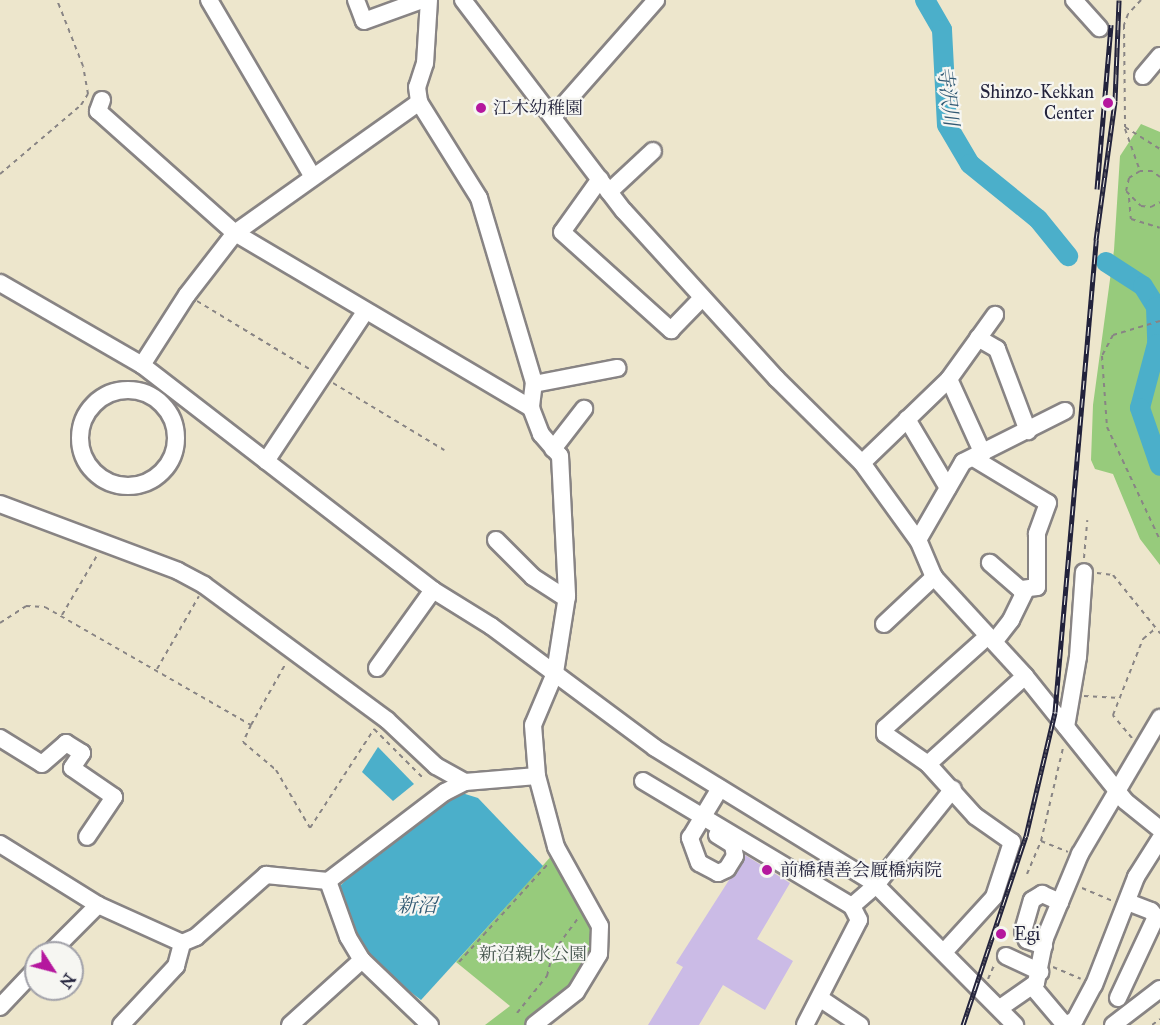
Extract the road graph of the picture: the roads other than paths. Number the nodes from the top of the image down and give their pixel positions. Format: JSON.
{"nodes":[{"id":1,"x":209,"y":0,"type":"edge"},
{"id":2,"x":356,"y":0,"type":"edge"},
{"id":3,"x":422,"y":0,"type":"edge"},
{"id":4,"x":429,"y":0,"type":"edge"},
{"id":5,"x":463,"y":0,"type":"edge"},
{"id":6,"x":656,"y":0,"type":"edge"},
{"id":7,"x":1074,"y":0,"type":"edge"},
{"id":8,"x":1099,"y":28,"type":"dead end"},
{"id":9,"x":1160,"y":56,"type":"edge"},
{"id":10,"x":1143,"y":76,"type":"dead end"},
{"id":11,"x":102,"y":100,"type":"dead end"},
{"id":12,"x":419,"y":102,"type":"junction"},
{"id":13,"x":553,"y":117,"type":"junction"},
{"id":14,"x":653,"y":151,"type":"dead end"},
{"id":15,"x":313,"y":177,"type":"junction"},
{"id":16,"x":605,"y":185,"type":"junction"},
{"id":17,"x":235,"y":233,"type":"junction"},
{"id":18,"x":0,"y":283,"type":"edge"},
{"id":19,"x":701,"y":299,"type":"junction"},
{"id":20,"x":365,"y":312,"type":"junction"},
{"id":21,"x":995,"y":315,"type":"dead end"},
{"id":22,"x":978,"y":338,"type":"junction"},
{"id":23,"x":142,"y":365,"type":"junction"},
{"id":24,"x":617,"y":368,"type":"dead end"},
{"id":25,"x":949,"y":379,"type":"junction"},
{"id":26,"x":534,"y":384,"type":"junction"},
{"id":27,"x":170,"y":387,"type":"junction"},
{"id":28,"x":159,"y":402,"type":"junction"},
{"id":29,"x":531,"y":408,"type":"junction"},
{"id":30,"x":584,"y":409,"type":"dead end"},
{"id":31,"x":1065,"y":411,"type":"dead end"},
{"id":32,"x":908,"y":419,"type":"junction"},
{"id":33,"x":1028,"y":431,"type":"junction"},
{"id":34,"x":553,"y":449,"type":"junction"},
{"id":35,"x":979,"y":456,"type":"junction"},
{"id":36,"x":266,"y":461,"type":"junction"},
{"id":37,"x":862,"y":463,"type":"junction"},
{"id":38,"x":948,"y":488,"type":"junction"},
{"id":39,"x":0,"y":504,"type":"edge"},
{"id":40,"x":496,"y":540,"type":"dead end"},
{"id":41,"x":920,"y":545,"type":"junction"},
{"id":42,"x":990,"y":563,"type":"dead end"},
{"id":43,"x":1084,"y":572,"type":"road end"},
{"id":44,"x":934,"y":577,"type":"junction"},
{"id":45,"x":1026,"y":589,"type":"junction"},
{"id":46,"x":433,"y":590,"type":"junction"},
{"id":47,"x":567,"y":598,"type":"junction"},
{"id":48,"x":884,"y":624,"type":"dead end"},
{"id":49,"x":991,"y":639,"type":"junction"},
{"id":50,"x":377,"y":668,"type":"dead end"},
{"id":51,"x":555,"y":673,"type":"junction"},
{"id":52,"x":1025,"y":676,"type":"junction"},
{"id":53,"x":1160,"y":718,"type":"edge"},
{"id":54,"x":1067,"y":728,"type":"junction"},
{"id":55,"x":0,"y":738,"type":"edge"},
{"id":56,"x":928,"y":764,"type":"junction"},
{"id":57,"x":537,"y":776,"type":"junction"},
{"id":58,"x":643,"y":781,"type":"dead end"},
{"id":59,"x":465,"y":782,"type":"junction"},
{"id":60,"x":720,"y":788,"type":"junction"},
{"id":61,"x":953,"y":789,"type":"junction"},
{"id":62,"x":1119,"y":789,"type":"junction"},
{"id":63,"x":700,"y":820,"type":"junction"},
{"id":64,"x":1160,"y":829,"type":"edge"},
{"id":65,"x":87,"y":837,"type":"dead end"},
{"id":66,"x":1160,"y":839,"type":"edge"},
{"id":67,"x":0,"y":844,"type":"edge"},
{"id":68,"x":328,"y":881,"type":"junction"},
{"id":69,"x":876,"y":885,"type":"junction"},
{"id":70,"x":1060,"y":902,"type":"junction"},
{"id":71,"x":1127,"y":904,"type":"junction"},
{"id":72,"x":98,"y":905,"type":"junction"},
{"id":73,"x":852,"y":906,"type":"junction"},
{"id":74,"x":62,"y":941,"type":"edge"},
{"id":75,"x":182,"y":943,"type":"junction"},
{"id":76,"x":944,"y":952,"type":"junction"},
{"id":77,"x":1002,"y":955,"type":"road end"},
{"id":78,"x":362,"y":960,"type":"junction"},
{"id":79,"x":1040,"y":967,"type":"junction"},
{"id":80,"x":24,"y":982,"type":"edge"},
{"id":81,"x":1095,"y":985,"type":"junction"},
{"id":82,"x":1160,"y":990,"type":"edge"},
{"id":83,"x":1118,"y":998,"type":"junction"},
{"id":84,"x":821,"y":999,"type":"junction"},
{"id":85,"x":0,"y":1007,"type":"edge"},
{"id":86,"x":1000,"y":1008,"type":"junction"},
{"id":87,"x":1131,"y":1012,"type":"junction"},
{"id":88,"x":121,"y":1025,"type":"edge"},
{"id":89,"x":290,"y":1025,"type":"edge"},
{"id":90,"x":430,"y":1025,"type":"edge"},
{"id":91,"x":534,"y":1025,"type":"edge"},
{"id":92,"x":805,"y":1025,"type":"edge"},
{"id":93,"x":860,"y":1025,"type":"edge"},
{"id":94,"x":1015,"y":1025,"type":"edge"},
{"id":95,"x":1113,"y":1025,"type":"edge"}],
"edges":[{"from":1,"to":15,"type":"street"},
{"from":2,"to":3,"type":"street"},
{"from":4,"to":12,"type":"street"},
{"from":5,"to":13,"type":"street"},
{"from":6,"to":13,"type":"street"},
{"from":7,"to":8,"type":"street"},
{"from":9,"to":10,"type":"street"},
{"from":11,"to":17,"type":"street"},
{"from":12,"to":15,"type":"street"},
{"from":12,"to":26,"type":"street"},
{"from":13,"to":16,"type":"street"},
{"from":14,"to":16,"type":"street"},
{"from":15,"to":17,"type":"street"},
{"from":16,"to":19,"type":"street"},
{"from":16,"to":19,"type":"street"},
{"from":17,"to":20,"type":"street"},
{"from":17,"to":23,"type":"street"},
{"from":18,"to":23,"type":"street"},
{"from":19,"to":37,"type":"street"},
{"from":20,"to":29,"type":"street"},
{"from":20,"to":36,"type":"street"},
{"from":21,"to":22,"type":"street"},
{"from":22,"to":25,"type":"street"},
{"from":22,"to":33,"type":"street"},
{"from":23,"to":27,"type":"street"},
{"from":24,"to":26,"type":"street"},
{"from":25,"to":32,"type":"street"},
{"from":25,"to":35,"type":"street"},
{"from":26,"to":29,"type":"street"},
{"from":27,"to":28,"type":"street"},
{"from":27,"to":36,"type":"street"},
{"from":28,"to":28,"type":"street"},
{"from":29,"to":34,"type":"street"},
{"from":30,"to":34,"type":"street"},
{"from":31,"to":33,"type":"street"},
{"from":32,"to":37,"type":"street"},
{"from":32,"to":38,"type":"street"},
{"from":33,"to":35,"type":"street"},
{"from":34,"to":47,"type":"street"},
{"from":35,"to":38,"type":"street"},
{"from":35,"to":41,"type":"street"},
{"from":35,"to":45,"type":"street"},
{"from":36,"to":46,"type":"street"},
{"from":37,"to":41,"type":"street"},
{"from":38,"to":41,"type":"street"},
{"from":39,"to":59,"type":"street"},
{"from":40,"to":47,"type":"street"},
{"from":41,"to":44,"type":"street"},
{"from":42,"to":45,"type":"street"},
{"from":43,"to":54,"type":"street"},
{"from":44,"to":48,"type":"street"},
{"from":44,"to":49,"type":"street"},
{"from":45,"to":49,"type":"street"},
{"from":46,"to":50,"type":"street"},
{"from":46,"to":51,"type":"street"},
{"from":47,"to":51,"type":"street"},
{"from":49,"to":52,"type":"street"},
{"from":49,"to":56,"type":"street"},
{"from":51,"to":57,"type":"street"},
{"from":51,"to":60,"type":"street"},
{"from":52,"to":54,"type":"street"},
{"from":52,"to":56,"type":"street"},
{"from":53,"to":62,"type":"street"},
{"from":54,"to":62,"type":"street"},
{"from":55,"to":65,"type":"street"},
{"from":56,"to":61,"type":"street"},
{"from":57,"to":59,"type":"street"},
{"from":57,"to":91,"type":"street"},
{"from":58,"to":63,"type":"street"},
{"from":59,"to":68,"type":"street"},
{"from":60,"to":63,"type":"street"},
{"from":60,"to":69,"type":"street"},
{"from":61,"to":69,"type":"street"},
{"from":61,"to":76,"type":"street"},
{"from":62,"to":64,"type":"street"},
{"from":62,"to":70,"type":"street"},
{"from":63,"to":73,"type":"street"},
{"from":66,"to":71,"type":"street"},
{"from":67,"to":72,"type":"street"},
{"from":68,"to":75,"type":"street"},
{"from":68,"to":78,"type":"street"},
{"from":69,"to":73,"type":"street"},
{"from":69,"to":76,"type":"street"},
{"from":70,"to":79,"type":"street"},
{"from":70,"to":79,"type":"street"},
{"from":71,"to":81,"type":"street"},
{"from":71,"to":83,"type":"street"},
{"from":72,"to":74,"type":"street"},
{"from":72,"to":75,"type":"street"},
{"from":73,"to":84,"type":"street"},
{"from":75,"to":88,"type":"street"},
{"from":76,"to":86,"type":"street"},
{"from":77,"to":79,"type":"street"},
{"from":78,"to":89,"type":"street"},
{"from":78,"to":90,"type":"street"},
{"from":79,"to":81,"type":"street"},
{"from":79,"to":86,"type":"street"},
{"from":80,"to":85,"type":"street"},
{"from":81,"to":83,"type":"street"},
{"from":82,"to":87,"type":"street"},
{"from":83,"to":87,"type":"street"},
{"from":84,"to":92,"type":"street"},
{"from":84,"to":93,"type":"street"},
{"from":86,"to":94,"type":"street"},
{"from":87,"to":95,"type":"street"}]}
